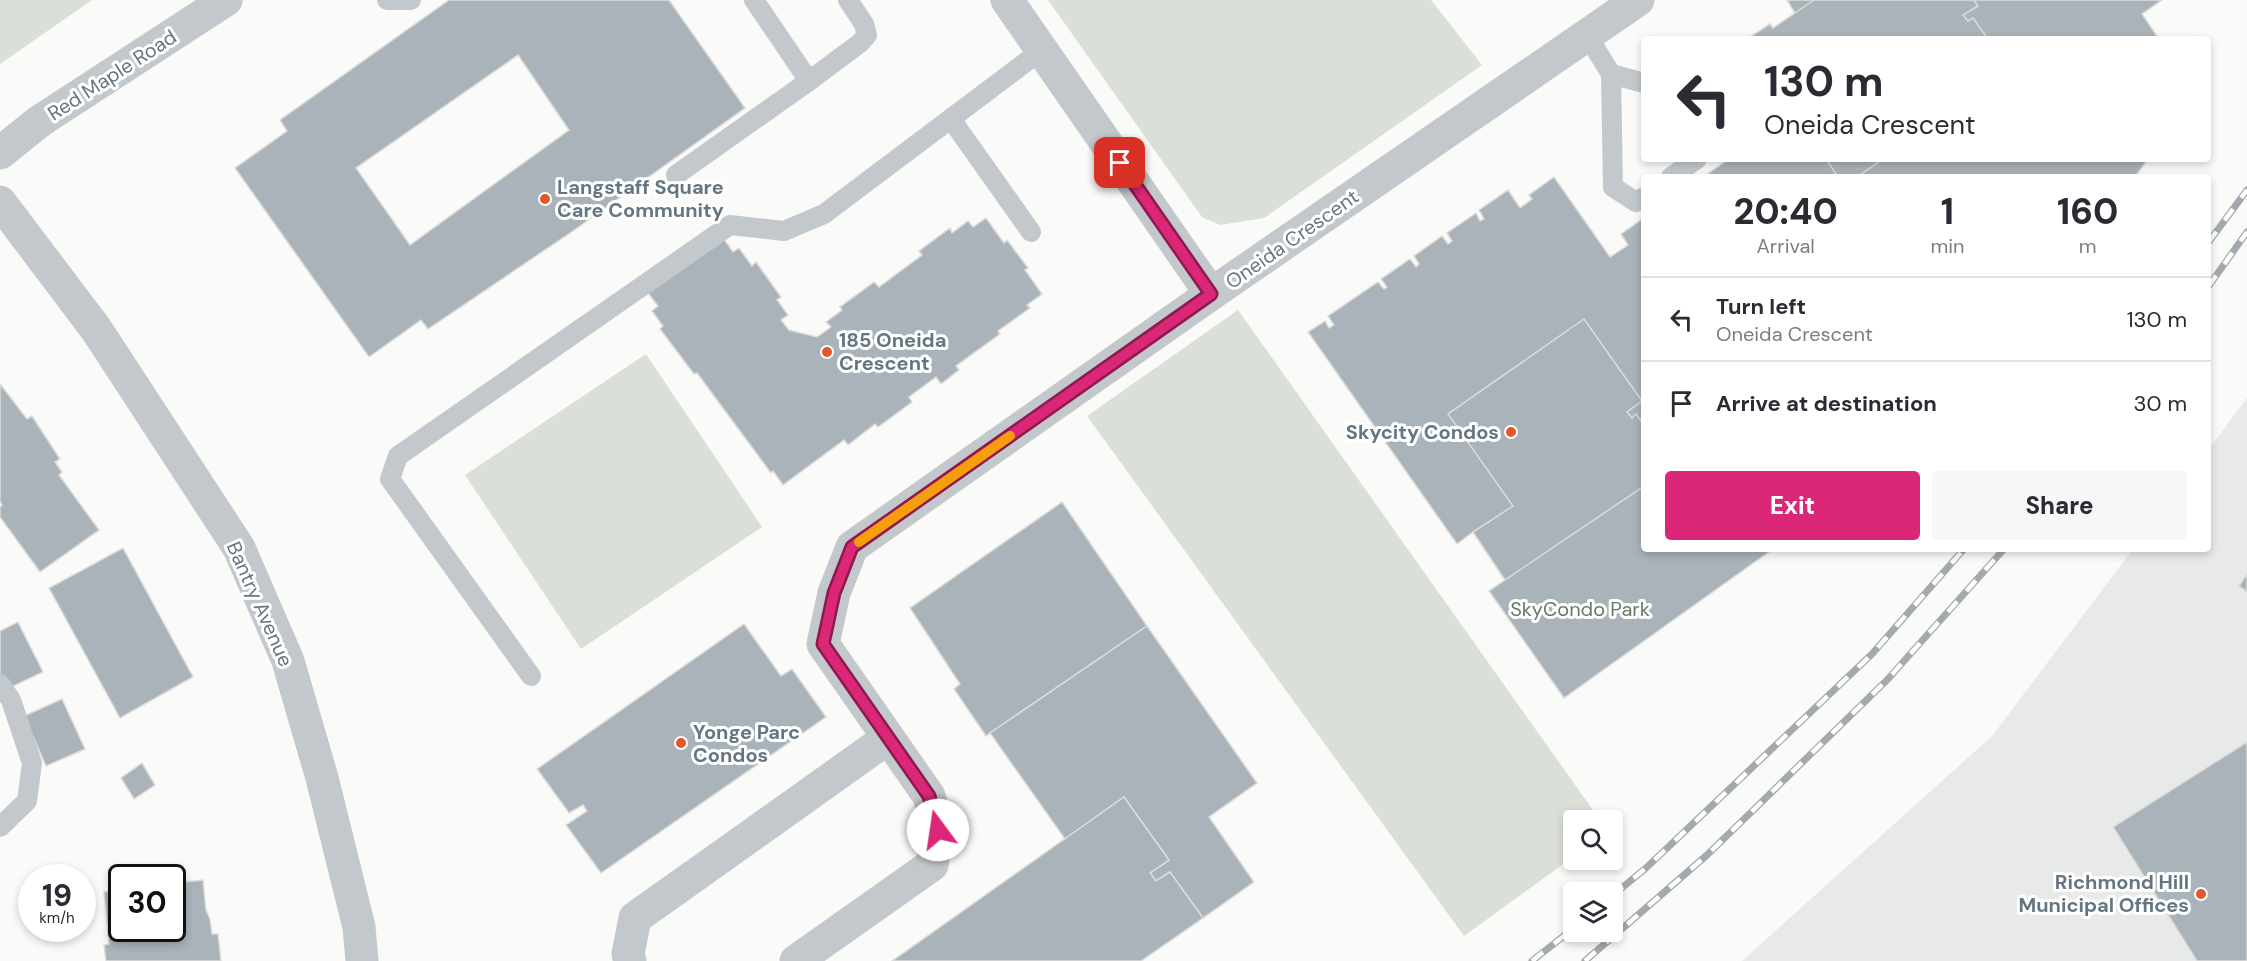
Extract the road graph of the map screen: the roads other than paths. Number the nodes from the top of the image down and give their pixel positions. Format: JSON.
{"nodes":[{"id":1,"x":226,"y":0,"type":"edge"},
{"id":2,"x":387,"y":0,"type":"edge"},
{"id":3,"x":411,"y":0,"type":"edge"},
{"id":4,"x":754,"y":0,"type":"edge"},
{"id":5,"x":848,"y":0,"type":"edge"},
{"id":6,"x":1007,"y":0,"type":"edge"},
{"id":7,"x":1638,"y":0,"type":"edge"},
{"id":8,"x":1587,"y":35,"type":"junction"},
{"id":9,"x":1042,"y":50,"type":"junction"},
{"id":10,"x":1611,"y":74,"type":"junction"},
{"id":11,"x":809,"y":81,"type":"junction"},
{"id":12,"x":1641,"y":82,"type":"edge"},
{"id":13,"x":951,"y":119,"type":"junction"},
{"id":14,"x":0,"y":153,"type":"edge"},
{"id":15,"x":1693,"y":162,"type":"edge"},
{"id":16,"x":1675,"y":174,"type":"edge"},
{"id":17,"x":676,"y":175,"type":"dead end"},
{"id":18,"x":1641,"y":198,"type":"edge"},
{"id":19,"x":0,"y":202,"type":"edge"},
{"id":20,"x":1031,"y":232,"type":"dead end"},
{"id":21,"x":1211,"y":294,"type":"junction"},
{"id":22,"x":531,"y":676,"type":"dead end"},
{"id":23,"x":0,"y":684,"type":"edge"},
{"id":24,"x":888,"y":738,"type":"junction"},
{"id":25,"x":0,"y":827,"type":"edge"},
{"id":26,"x":362,"y":961,"type":"edge"},
{"id":27,"x":630,"y":961,"type":"edge"},
{"id":28,"x":796,"y":961,"type":"edge"}],
"edges":[{"from":1,"to":14,"type":"street","name":"Red Maple Road"},
{"from":2,"to":3,"type":"lane"},
{"from":4,"to":11,"type":"lane"},
{"from":5,"to":11,"type":"lane"},
{"from":6,"to":9,"type":"street","name":"Oneida Crescent"},
{"from":7,"to":8,"type":"street","name":"Oneida Crescent"},
{"from":8,"to":10,"type":"lane"},
{"from":8,"to":21,"type":"street","name":"Oneida Crescent"},
{"from":9,"to":13,"type":"lane"},
{"from":9,"to":21,"type":"street","name":"Oneida Crescent"},
{"from":10,"to":12,"type":"lane"},
{"from":10,"to":18,"type":"lane"},
{"from":11,"to":17,"type":"lane"},
{"from":13,"to":20,"type":"lane"},
{"from":13,"to":22,"type":"lane"},
{"from":15,"to":16,"type":"lane"},
{"from":19,"to":26,"type":"street","name":"Bantry Avenue"},
{"from":21,"to":24,"type":"street"},
{"from":23,"to":25,"type":"lane"},
{"from":24,"to":27,"type":"street"},
{"from":24,"to":28,"type":"street"}]}
